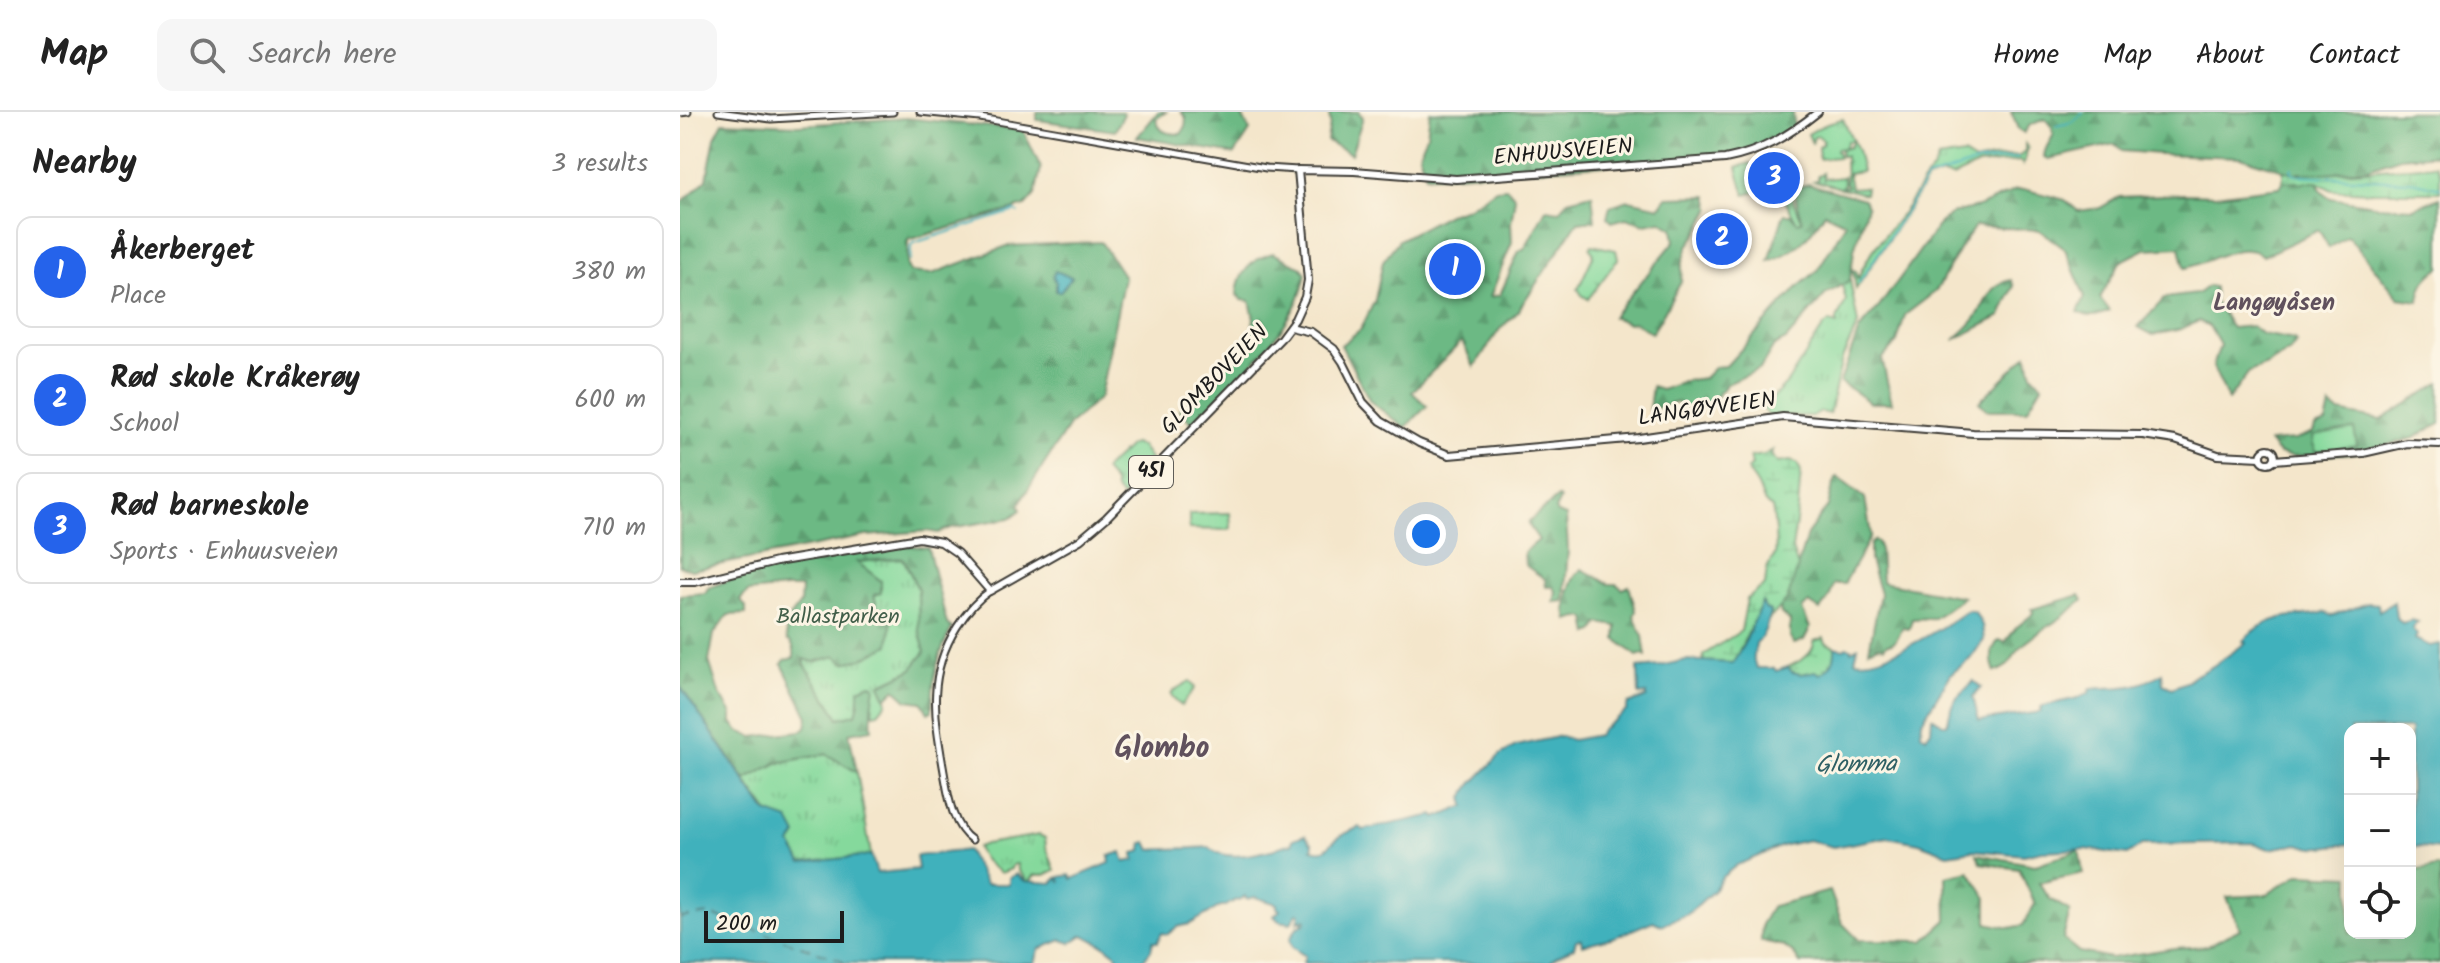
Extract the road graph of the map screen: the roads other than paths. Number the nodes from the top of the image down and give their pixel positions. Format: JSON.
{"nodes":[{"id":1,"x":688,"y":112,"type":"edge"},
{"id":2,"x":718,"y":112,"type":"edge"},
{"id":3,"x":893,"y":112,"type":"edge"},
{"id":4,"x":920,"y":112,"type":"edge"},
{"id":5,"x":1818,"y":112,"type":"edge"},
{"id":6,"x":680,"y":113,"type":"edge"},
{"id":7,"x":1298,"y":170,"type":"junction"},
{"id":8,"x":1295,"y":319,"type":"junction"},
{"id":9,"x":1290,"y":327,"type":"junction"},
{"id":10,"x":1305,"y":330,"type":"junction"},
{"id":11,"x":2440,"y":444,"type":"edge"},
{"id":12,"x":2274,"y":456,"type":"junction"},
{"id":13,"x":2261,"y":457,"type":"junction"},
{"id":14,"x":680,"y":582,"type":"edge"},
{"id":15,"x":990,"y":591,"type":"junction"},
{"id":16,"x":972,"y":840,"type":"dead end"}],
"edges":[{"from":1,"to":6,"type":"street"},
{"from":2,"to":3,"type":"street"},
{"from":4,"to":7,"type":"street"},
{"from":5,"to":7,"type":"main road","name":"ENHUUSVEIEN"},
{"from":7,"to":8,"type":"main road","name":"GLOMBOVEIEN","number":"451"},
{"from":8,"to":9,"type":"main road","name":"GLOMBOVEIEN","number":"451"},
{"from":8,"to":10,"type":"main road","name":"LANGØYVEIEN"},
{"from":9,"to":10,"type":"main road","name":"LANGØYVEIEN"},
{"from":9,"to":15,"type":"main road","name":"GLOMBOVEIEN","number":"451"},
{"from":10,"to":13,"type":"main road","name":"LANGØYVEIEN"},
{"from":11,"to":12,"type":"main road"},
{"from":12,"to":13,"type":"main road"},
{"from":12,"to":13,"type":"main road"},
{"from":14,"to":15,"type":"main road"},
{"from":15,"to":16,"type":"street","name":"GLOMBOVEIEN"}]}
